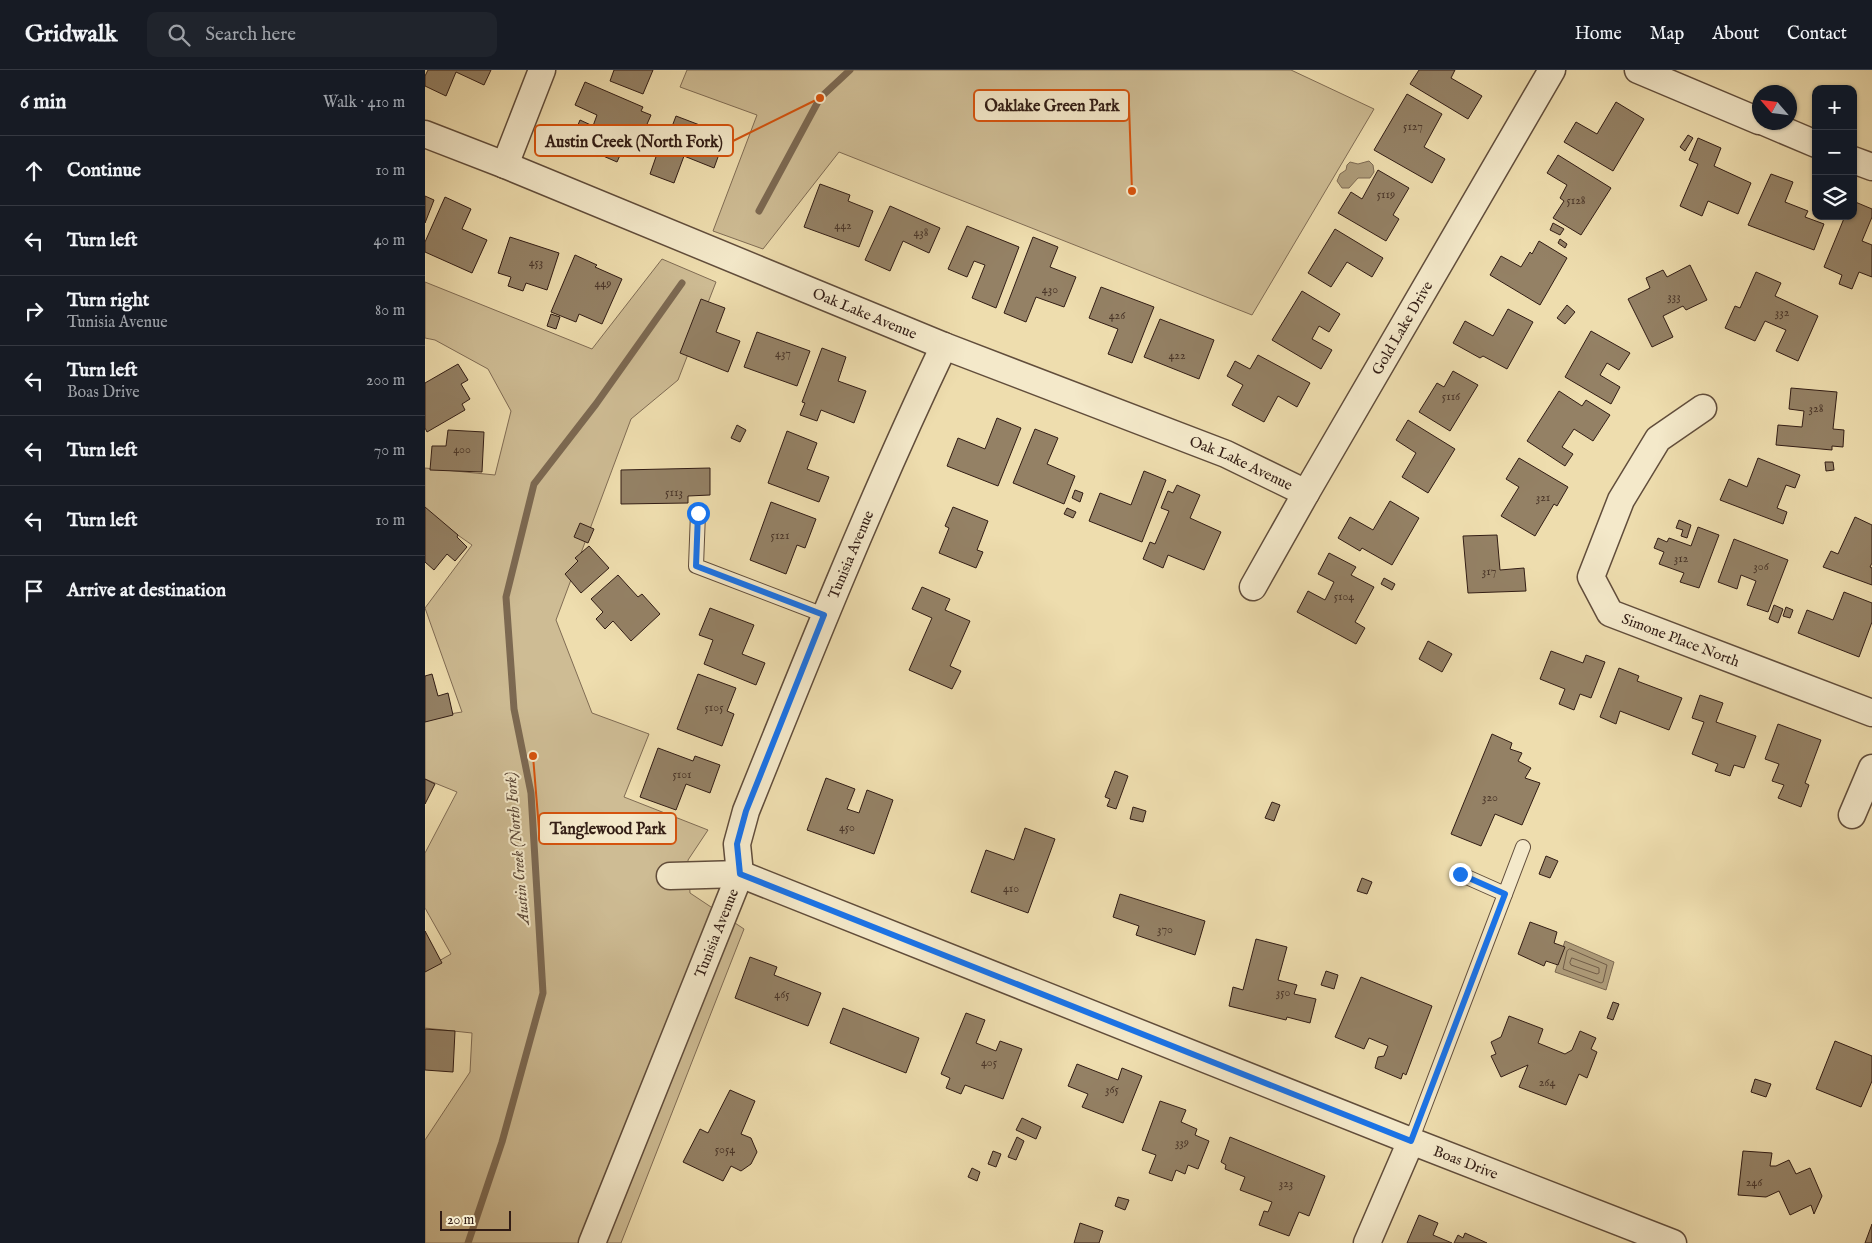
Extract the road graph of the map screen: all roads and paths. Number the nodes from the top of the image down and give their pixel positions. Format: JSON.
{"nodes":[{"id":1,"x":542,"y":70,"type":"edge"},
{"id":2,"x":1552,"y":70,"type":"edge"},
{"id":3,"x":1638,"y":70,"type":"edge"},
{"id":4,"x":1752,"y":118,"type":"edge"},
{"id":5,"x":1783,"y":130,"type":"edge"},
{"id":6,"x":425,"y":134,"type":"edge"},
{"id":7,"x":1812,"y":142,"type":"edge"},
{"id":8,"x":1857,"y":161,"type":"edge"},
{"id":9,"x":505,"y":165,"type":"junction"},
{"id":10,"x":1872,"y":167,"type":"edge"},
{"id":11,"x":944,"y":346,"type":"junction"},
{"id":12,"x":1703,"y":408,"type":"dead end"},
{"id":13,"x":1306,"y":493,"type":"junction"},
{"id":14,"x":698,"y":513,"type":"dead end"},
{"id":15,"x":1253,"y":587,"type":"dead end"},
{"id":16,"x":824,"y":615,"type":"junction"},
{"id":17,"x":1872,"y":713,"type":"edge"},
{"id":18,"x":1872,"y":768,"type":"edge"},
{"id":19,"x":1852,"y":815,"type":"dead end"},
{"id":20,"x":1523,"y":847,"type":"dead end"},
{"id":21,"x":740,"y":874,"type":"junction"},
{"id":22,"x":1460,"y":874,"type":"dead end"},
{"id":23,"x":670,"y":876,"type":"dead end"},
{"id":24,"x":1505,"y":894,"type":"junction"},
{"id":25,"x":1411,"y":1141,"type":"junction"},
{"id":26,"x":592,"y":1243,"type":"edge"},
{"id":27,"x":1367,"y":1243,"type":"edge"},
{"id":28,"x":1673,"y":1243,"type":"edge"}],
"edges":[{"from":1,"to":9,"type":"street"},
{"from":2,"to":13,"type":"street","name":"Gold Lake Drive"},
{"from":3,"to":4,"type":"street"},
{"from":5,"to":7,"type":"street"},
{"from":6,"to":9,"type":"street","name":"Oak Lake Avenue"},
{"from":8,"to":10,"type":"street"},
{"from":9,"to":11,"type":"street","name":"Oak Lake Avenue"},
{"from":11,"to":13,"type":"street","name":"Oak Lake Avenue"},
{"from":11,"to":16,"type":"street","name":"Tunisia Avenue"},
{"from":12,"to":17,"type":"street","name":"Simone Place North"},
{"from":13,"to":15,"type":"street","name":"Gold Lake Drive"},
{"from":14,"to":16,"type":"lane"},
{"from":16,"to":21,"type":"street","name":"Tunisia Avenue"},
{"from":18,"to":19,"type":"street"},
{"from":20,"to":24,"type":"lane"},
{"from":21,"to":23,"type":"street","name":"Boas Drive"},
{"from":21,"to":25,"type":"street","name":"Boas Drive"},
{"from":21,"to":26,"type":"street","name":"Tunisia Avenue"},
{"from":22,"to":24,"type":"lane"},
{"from":24,"to":25,"type":"lane"},
{"from":25,"to":27,"type":"street"},
{"from":25,"to":28,"type":"street","name":"Boas Drive"}]}
